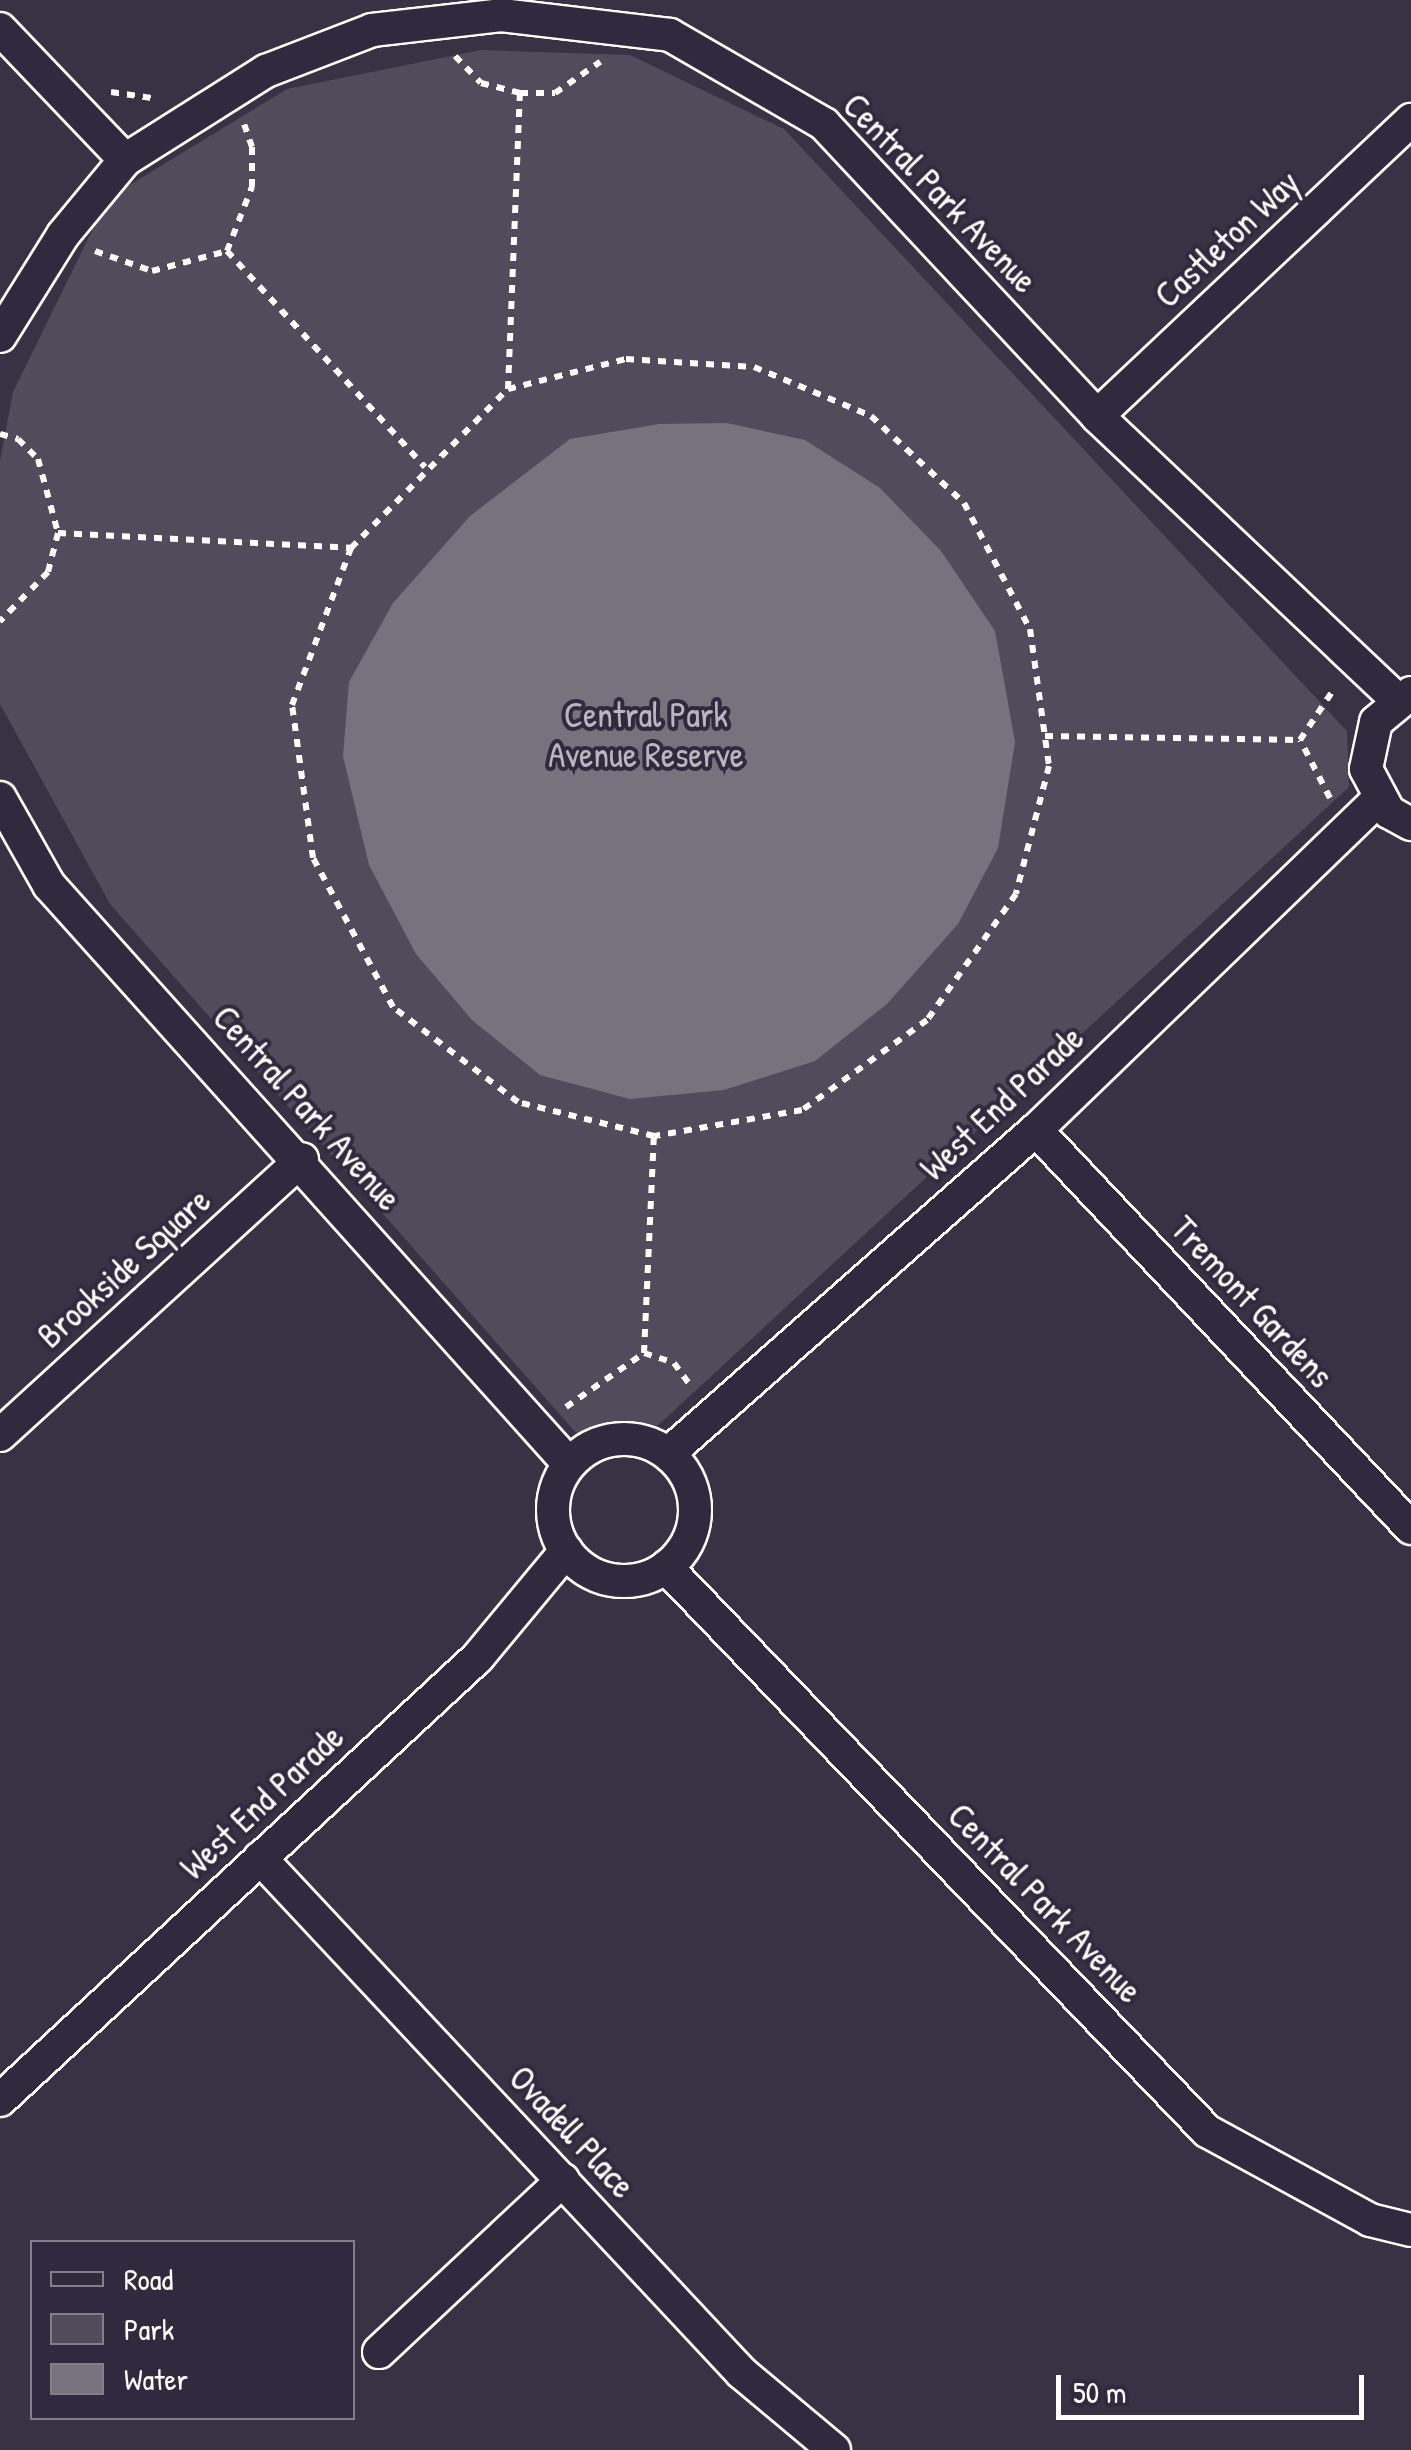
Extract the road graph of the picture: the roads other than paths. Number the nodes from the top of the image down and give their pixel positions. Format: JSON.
{"nodes":[{"id":1,"x":502,"y":8,"type":"edge"},
{"id":2,"x":0,"y":29,"type":"edge"},
{"id":3,"x":1411,"y":120,"type":"edge"},
{"id":4,"x":125,"y":160,"type":"junction"},
{"id":5,"x":0,"y":336,"type":"edge"},
{"id":6,"x":1097,"y":416,"type":"junction"},
{"id":7,"x":1404,"y":697,"type":"edge"},
{"id":8,"x":0,"y":798,"type":"edge"},
{"id":9,"x":1379,"y":799,"type":"junction"},
{"id":10,"x":1411,"y":824,"type":"edge"},
{"id":11,"x":1036,"y":1130,"type":"junction"},
{"id":12,"x":302,"y":1159,"type":"junction"},
{"id":13,"x":0,"y":1435,"type":"edge"},
{"id":14,"x":668,"y":1454,"type":"junction"},
{"id":15,"x":568,"y":1464,"type":"junction"},
{"id":16,"x":1411,"y":1528,"type":"edge"},
{"id":17,"x":566,"y":1551,"type":"junction"},
{"id":18,"x":666,"y":1567,"type":"junction"},
{"id":19,"x":260,"y":1858,"type":"junction"},
{"id":20,"x":0,"y":2100,"type":"edge"},
{"id":21,"x":563,"y":2180,"type":"junction"},
{"id":22,"x":1411,"y":2230,"type":"edge"},
{"id":23,"x":379,"y":2352,"type":"dead end"},
{"id":24,"x":834,"y":2450,"type":"edge"}],
"edges":[{"from":1,"to":4,"type":"street","name":"Central Park Avenue"},
{"from":1,"to":6,"type":"street","name":"Central Park Avenue"},
{"from":2,"to":4,"type":"street"},
{"from":3,"to":6,"type":"street","name":"Castleton Way"},
{"from":4,"to":5,"type":"street","name":"Central Park Avenue"},
{"from":6,"to":7,"type":"street","name":"Central Park Avenue"},
{"from":7,"to":9,"type":"street"},
{"from":8,"to":12,"type":"street","name":"Central Park Avenue"},
{"from":9,"to":10,"type":"street"},
{"from":9,"to":11,"type":"street","name":"West End Parade"},
{"from":11,"to":14,"type":"street","name":"West End Parade"},
{"from":11,"to":16,"type":"street","name":"Tremont Gardens"},
{"from":12,"to":13,"type":"street","name":"Brookside Square"},
{"from":12,"to":15,"type":"street","name":"Central Park Avenue"},
{"from":14,"to":15,"type":"street"},
{"from":14,"to":18,"type":"street"},
{"from":15,"to":17,"type":"street"},
{"from":17,"to":18,"type":"street"},
{"from":17,"to":19,"type":"street","name":"West End Parade"},
{"from":18,"to":22,"type":"street","name":"Central Park Avenue"},
{"from":19,"to":20,"type":"street","name":"West End Parade"},
{"from":19,"to":21,"type":"street","name":"Ovadell Place"},
{"from":21,"to":23,"type":"street"},
{"from":21,"to":24,"type":"street","name":"Ovadell Place"}]}
